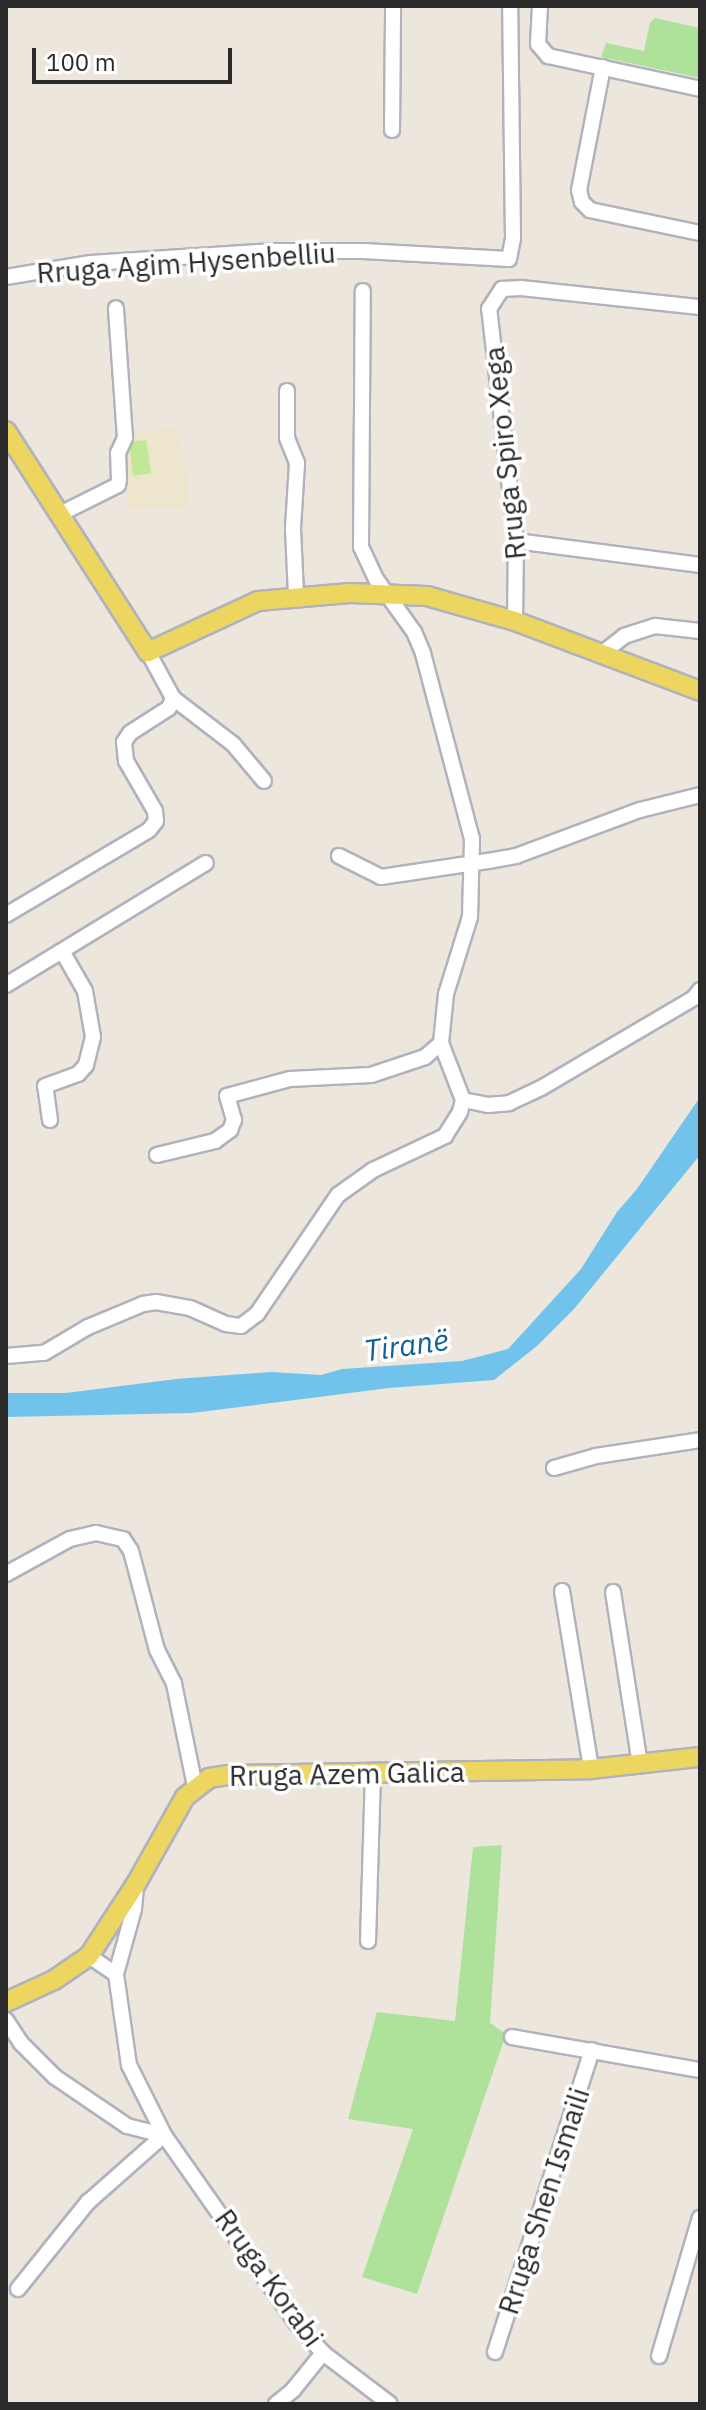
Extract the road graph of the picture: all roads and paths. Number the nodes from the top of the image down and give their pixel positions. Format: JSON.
{"nodes":[{"id":1,"x":393,"y":6,"type":"edge"},
{"id":2,"x":510,"y":6,"type":"edge"},
{"id":3,"x":540,"y":6,"type":"edge"},
{"id":4,"x":603,"y":67,"type":"junction"},
{"id":5,"x":700,"y":89,"type":"edge"},
{"id":6,"x":392,"y":130,"type":"dead end"},
{"id":7,"x":700,"y":233,"type":"edge"},
{"id":8,"x":6,"y":277,"type":"edge"},
{"id":9,"x":363,"y":291,"type":"dead end"},
{"id":10,"x":700,"y":307,"type":"edge"},
{"id":11,"x":116,"y":308,"type":"dead end"},
{"id":12,"x":287,"y":391,"type":"dead end"},
{"id":13,"x":6,"y":431,"type":"edge"},
{"id":14,"x":60,"y":514,"type":"junction"},
{"id":15,"x":516,"y":541,"type":"junction"},
{"id":16,"x":700,"y":565,"type":"edge"},
{"id":17,"x":385,"y":595,"type":"junction"},
{"id":18,"x":296,"y":596,"type":"junction"},
{"id":19,"x":515,"y":621,"type":"junction"},
{"id":20,"x":700,"y":631,"type":"edge"},
{"id":21,"x":148,"y":652,"type":"junction"},
{"id":22,"x":600,"y":655,"type":"junction"},
{"id":23,"x":700,"y":691,"type":"edge"},
{"id":24,"x":173,"y":698,"type":"junction"},
{"id":25,"x":264,"y":781,"type":"dead end"},
{"id":26,"x":700,"y":795,"type":"edge"},
{"id":27,"x":339,"y":856,"type":"dead end"},
{"id":28,"x":472,"y":861,"type":"junction"},
{"id":29,"x":206,"y":863,"type":"dead end"},
{"id":30,"x":6,"y":915,"type":"edge"},
{"id":31,"x":62,"y":951,"type":"junction"},
{"id":32,"x":6,"y":985,"type":"edge"},
{"id":33,"x":700,"y":990,"type":"edge"},
{"id":34,"x":441,"y":1043,"type":"junction"},
{"id":35,"x":463,"y":1100,"type":"junction"},
{"id":36,"x":50,"y":1120,"type":"dead end"},
{"id":37,"x":157,"y":1155,"type":"dead end"},
{"id":38,"x":6,"y":1356,"type":"edge"},
{"id":39,"x":700,"y":1440,"type":"edge"},
{"id":40,"x":554,"y":1468,"type":"dead end"},
{"id":41,"x":6,"y":1574,"type":"edge"},
{"id":42,"x":562,"y":1591,"type":"dead end"},
{"id":43,"x":613,"y":1592,"type":"dead end"},
{"id":44,"x":700,"y":1757,"type":"edge"},
{"id":45,"x":640,"y":1764,"type":"junction"},
{"id":46,"x":591,"y":1769,"type":"junction"},
{"id":47,"x":373,"y":1773,"type":"junction"},
{"id":48,"x":195,"y":1786,"type":"junction"},
{"id":49,"x":136,"y":1884,"type":"junction"},
{"id":50,"x":368,"y":1941,"type":"dead end"},
{"id":51,"x":89,"y":1956,"type":"junction"},
{"id":52,"x":116,"y":1974,"type":"junction"},
{"id":53,"x":6,"y":2002,"type":"edge"},
{"id":54,"x":6,"y":2020,"type":"edge"},
{"id":55,"x":512,"y":2037,"type":"dead end"},
{"id":56,"x":592,"y":2050,"type":"junction"},
{"id":57,"x":700,"y":2070,"type":"edge"},
{"id":58,"x":164,"y":2135,"type":"junction"},
{"id":59,"x":700,"y":2218,"type":"edge"},
{"id":60,"x":18,"y":2289,"type":"dead end"},
{"id":61,"x":495,"y":2352,"type":"dead end"},
{"id":62,"x":323,"y":2353,"type":"junction"},
{"id":63,"x":659,"y":2356,"type":"dead end"},
{"id":64,"x":276,"y":2404,"type":"edge"},
{"id":65,"x":390,"y":2404,"type":"edge"}],
"edges":[{"from":1,"to":6,"type":"street"},
{"from":2,"to":8,"type":"street","name":"Rruga Agim Hysenbelliu"},
{"from":3,"to":4,"type":"street"},
{"from":4,"to":5,"type":"street"},
{"from":4,"to":7,"type":"street"},
{"from":9,"to":17,"type":"street"},
{"from":10,"to":15,"type":"street","name":"Rruga Spiro Xega"},
{"from":11,"to":14,"type":"street"},
{"from":12,"to":18,"type":"street"},
{"from":13,"to":14,"type":"main road"},
{"from":14,"to":21,"type":"main road"},
{"from":15,"to":16,"type":"street"},
{"from":15,"to":19,"type":"street","name":"Rruga Spiro Xega"},
{"from":17,"to":18,"type":"main road"},
{"from":17,"to":19,"type":"main road"},
{"from":17,"to":28,"type":"street"},
{"from":18,"to":21,"type":"main road"},
{"from":19,"to":22,"type":"main road"},
{"from":20,"to":22,"type":"street"},
{"from":21,"to":24,"type":"street"},
{"from":22,"to":23,"type":"main road"},
{"from":24,"to":25,"type":"street"},
{"from":24,"to":30,"type":"street"},
{"from":26,"to":28,"type":"street"},
{"from":27,"to":28,"type":"street"},
{"from":28,"to":34,"type":"street"},
{"from":29,"to":31,"type":"street"},
{"from":31,"to":32,"type":"street"},
{"from":31,"to":36,"type":"street"},
{"from":33,"to":35,"type":"street"},
{"from":34,"to":35,"type":"street"},
{"from":34,"to":37,"type":"street"},
{"from":35,"to":38,"type":"street"},
{"from":39,"to":40,"type":"street"},
{"from":41,"to":48,"type":"street"},
{"from":42,"to":46,"type":"street"},
{"from":43,"to":45,"type":"street"},
{"from":44,"to":45,"type":"main road","name":"Rruga Azem Galica"},
{"from":45,"to":46,"type":"main road","name":"Rruga Azem Galica"},
{"from":46,"to":47,"type":"main road","name":"Rruga Azem Galica"},
{"from":47,"to":48,"type":"main road","name":"Rruga Azem Galica"},
{"from":47,"to":50,"type":"street"},
{"from":48,"to":49,"type":"main road","name":"Rruga Azem Galica"},
{"from":49,"to":51,"type":"main road","name":"Rruga Azem Galica"},
{"from":49,"to":52,"type":"street"},
{"from":51,"to":52,"type":"street"},
{"from":51,"to":53,"type":"main road","name":"Rruga Azem Galica"},
{"from":52,"to":58,"type":"street","name":"Rruga Korabi"},
{"from":54,"to":58,"type":"street"},
{"from":55,"to":56,"type":"street"},
{"from":56,"to":57,"type":"street"},
{"from":56,"to":61,"type":"street","name":"Rruga Shen Ismaili"},
{"from":58,"to":60,"type":"street"},
{"from":58,"to":62,"type":"street","name":"Rruga Korabi"},
{"from":59,"to":63,"type":"street"},
{"from":62,"to":64,"type":"street"},
{"from":62,"to":65,"type":"street","name":"Rruga Korabi"}]}
